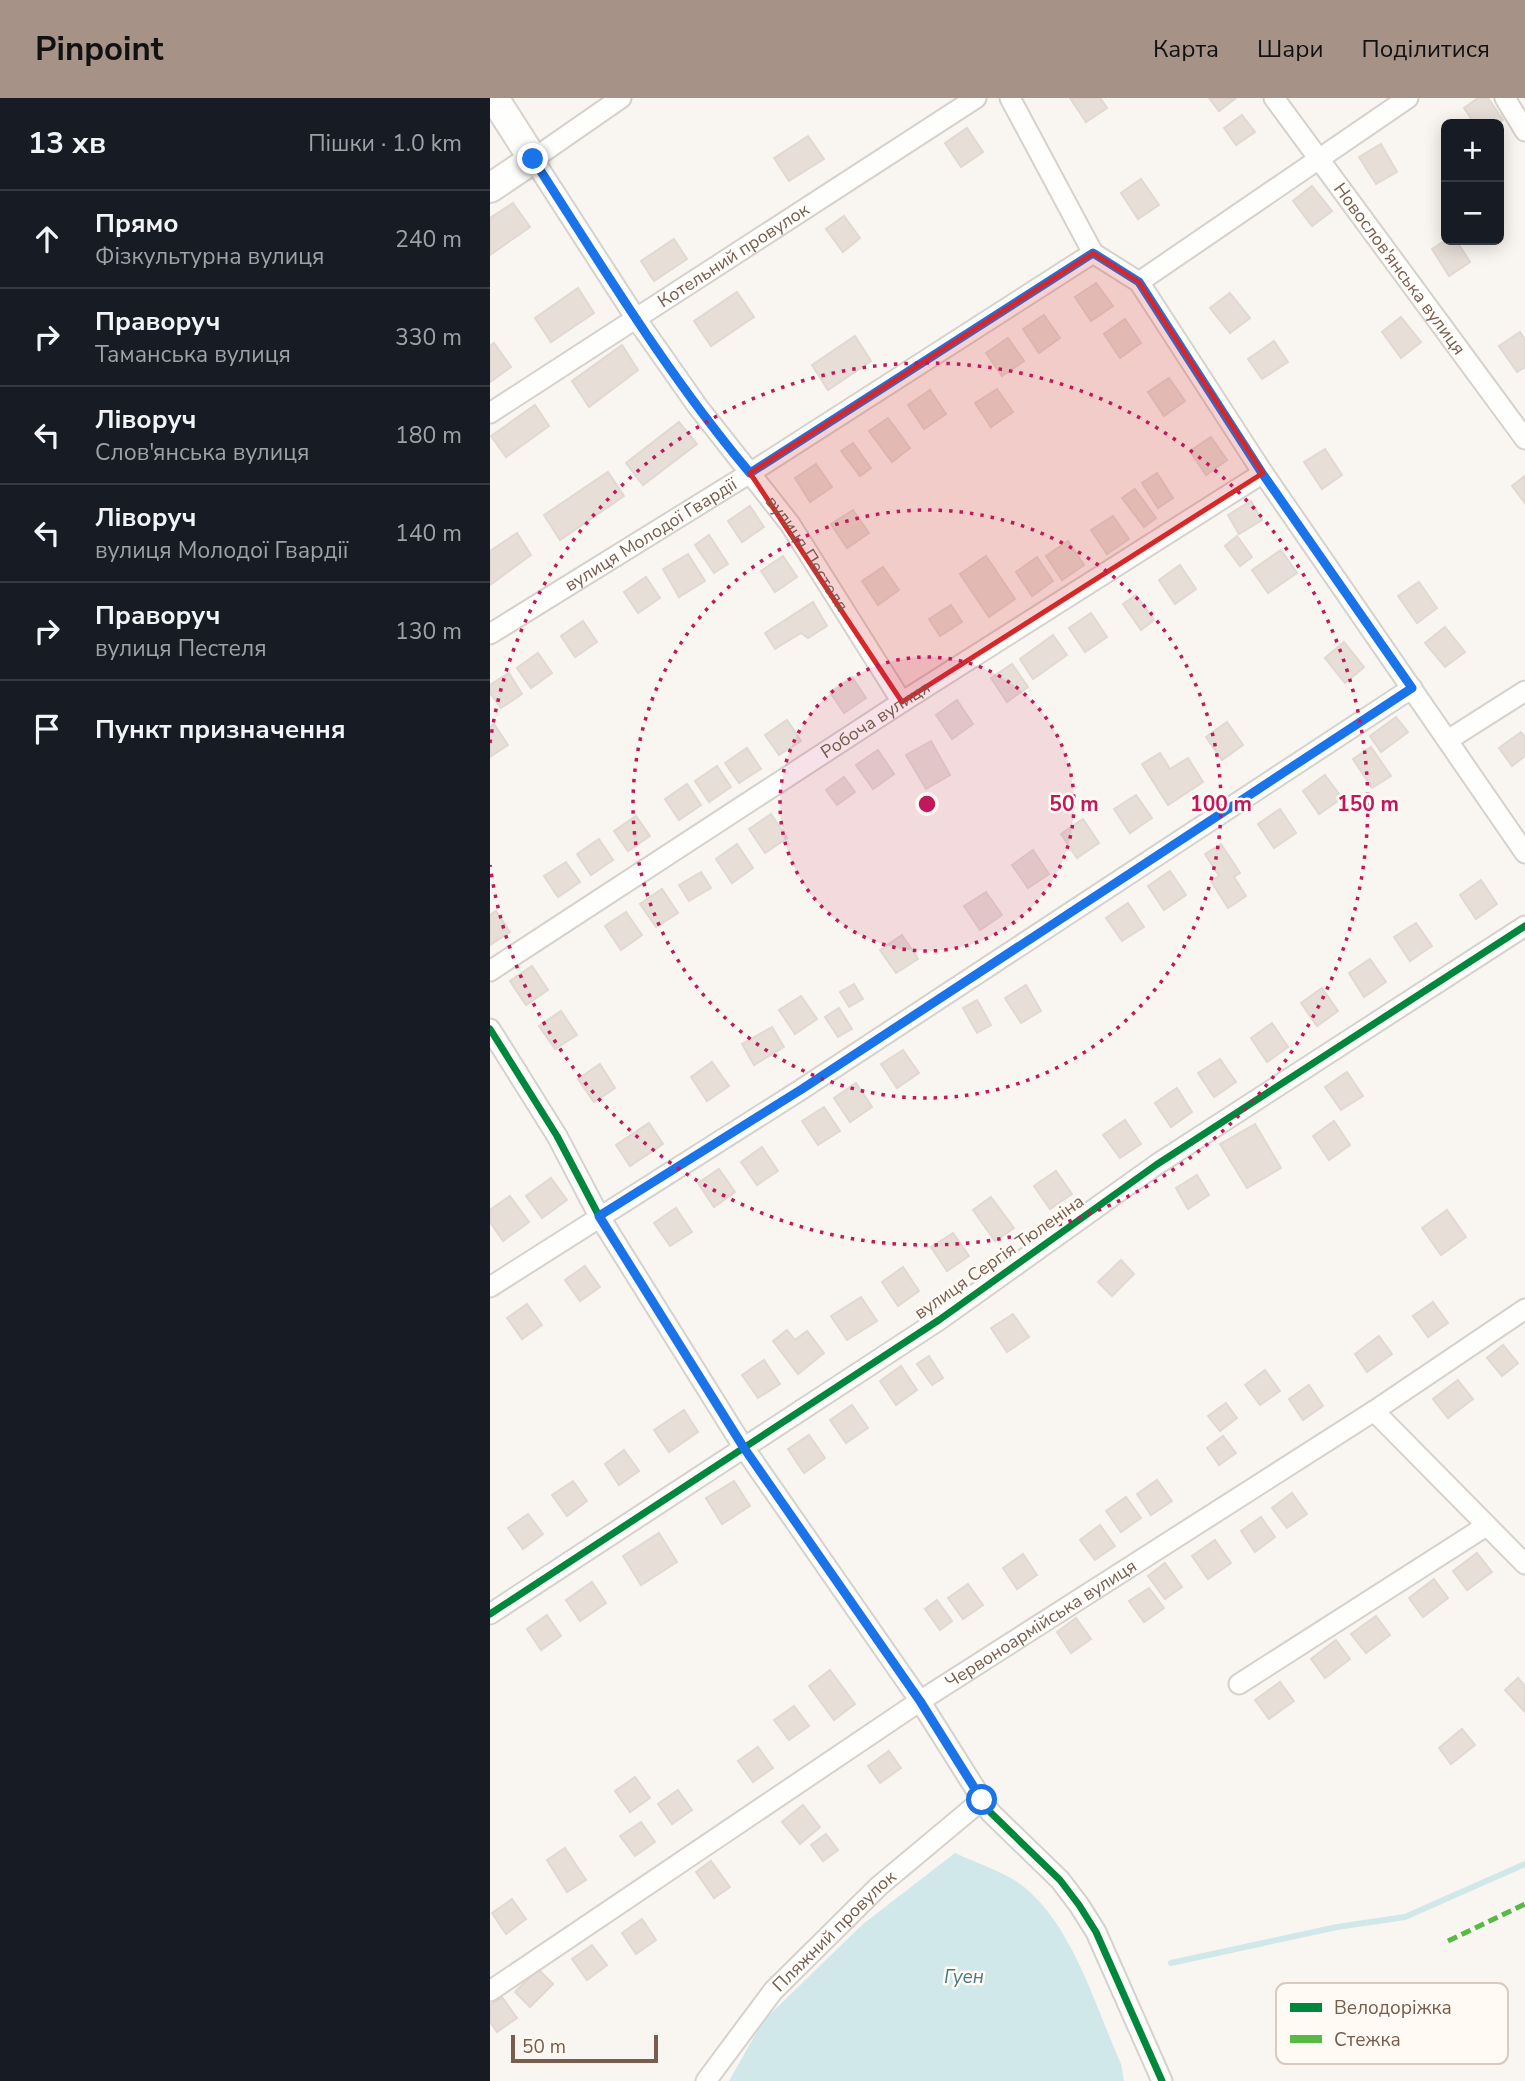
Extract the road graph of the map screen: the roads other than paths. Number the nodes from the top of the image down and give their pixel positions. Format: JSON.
{"nodes":[{"id":1,"x":494,"y":98,"type":"edge"},
{"id":2,"x":621,"y":98,"type":"edge"},
{"id":3,"x":976,"y":98,"type":"edge"},
{"id":4,"x":1010,"y":98,"type":"edge"},
{"id":5,"x":1274,"y":98,"type":"edge"},
{"id":6,"x":1408,"y":98,"type":"edge"},
{"id":7,"x":1505,"y":98,"type":"edge"},
{"id":8,"x":1525,"y":131,"type":"edge"},
{"id":9,"x":1319,"y":157,"type":"junction"},
{"id":10,"x":533,"y":159,"type":"junction"},
{"id":11,"x":490,"y":188,"type":"edge"},
{"id":12,"x":1093,"y":253,"type":"junction"},
{"id":13,"x":1139,"y":282,"type":"junction"},
{"id":14,"x":637,"y":320,"type":"junction"},
{"id":15,"x":490,"y":413,"type":"edge"},
{"id":16,"x":1525,"y":439,"type":"edge"},
{"id":17,"x":750,"y":473,"type":"junction"},
{"id":18,"x":1262,"y":473,"type":"junction"},
{"id":19,"x":490,"y":634,"type":"edge"},
{"id":20,"x":1412,"y":688,"type":"junction"},
{"id":21,"x":1525,"y":691,"type":"edge"},
{"id":22,"x":902,"y":702,"type":"junction"},
{"id":23,"x":1448,"y":740,"type":"junction"},
{"id":24,"x":1525,"y":853,"type":"edge"},
{"id":25,"x":1525,"y":926,"type":"edge"},
{"id":26,"x":490,"y":971,"type":"edge"},
{"id":27,"x":490,"y":1029,"type":"edge"},
{"id":28,"x":599,"y":1216,"type":"junction"},
{"id":29,"x":490,"y":1287,"type":"edge"},
{"id":30,"x":1525,"y":1309,"type":"edge"},
{"id":31,"x":1374,"y":1411,"type":"junction"},
{"id":32,"x":744,"y":1448,"type":"junction"},
{"id":33,"x":1486,"y":1526,"type":"junction"},
{"id":34,"x":1522,"y":1556,"type":"edge"},
{"id":35,"x":490,"y":1614,"type":"edge"},
{"id":36,"x":1239,"y":1684,"type":"dead end"},
{"id":37,"x":920,"y":1701,"type":"junction"},
{"id":38,"x":982,"y":1800,"type":"junction"},
{"id":39,"x":490,"y":1991,"type":"edge"},
{"id":40,"x":706,"y":2081,"type":"edge"},
{"id":41,"x":1162,"y":2081,"type":"edge"}],
"edges":[{"from":1,"to":10,"type":"street","name":"вулиця Пестеля"},
{"from":2,"to":10,"type":"street"},
{"from":3,"to":14,"type":"street","name":"Котельний провулок"},
{"from":4,"to":12,"type":"street"},
{"from":5,"to":9,"type":"street","name":"Новослов'янська вулиця"},
{"from":6,"to":9,"type":"street"},
{"from":7,"to":8,"type":"street"},
{"from":9,"to":13,"type":"street"},
{"from":9,"to":16,"type":"street","name":"Новослов'янська вулиця"},
{"from":10,"to":11,"type":"street"},
{"from":10,"to":14,"type":"street","name":"вулиця Пестеля"},
{"from":12,"to":13,"type":"street"},
{"from":12,"to":17,"type":"street","name":"вулиця Молодої Гвардії"},
{"from":13,"to":18,"type":"street"},
{"from":14,"to":15,"type":"street","name":"Котельний провулок"},
{"from":14,"to":17,"type":"street","name":"вулиця Пестеля"},
{"from":17,"to":19,"type":"street","name":"вулиця Молодої Гвардії"},
{"from":17,"to":22,"type":"street","name":"вулиця Пестеля"},
{"from":18,"to":20,"type":"street"},
{"from":18,"to":22,"type":"street","name":"Робоча вулиця"},
{"from":20,"to":23,"type":"street"},
{"from":20,"to":28,"type":"street"},
{"from":21,"to":23,"type":"street"},
{"from":22,"to":26,"type":"street","name":"Робоча вулиця"},
{"from":23,"to":24,"type":"street"},
{"from":25,"to":32,"type":"street","name":"вулиця Сергія Тюленіна"},
{"from":27,"to":28,"type":"street"},
{"from":28,"to":29,"type":"street"},
{"from":28,"to":32,"type":"street"},
{"from":30,"to":31,"type":"street","name":"Червоноармійська вулиця"},
{"from":31,"to":33,"type":"street"},
{"from":31,"to":37,"type":"street","name":"Червоноармійська вулиця"},
{"from":32,"to":35,"type":"street","name":"вулиця Сергія Тюленіна"},
{"from":32,"to":37,"type":"street"},
{"from":33,"to":34,"type":"street"},
{"from":33,"to":36,"type":"street"},
{"from":37,"to":38,"type":"street"},
{"from":37,"to":39,"type":"street","name":"Червоноармійська вулиця"},
{"from":38,"to":40,"type":"street","name":"Пляжний провулок"},
{"from":38,"to":41,"type":"street"}]}
